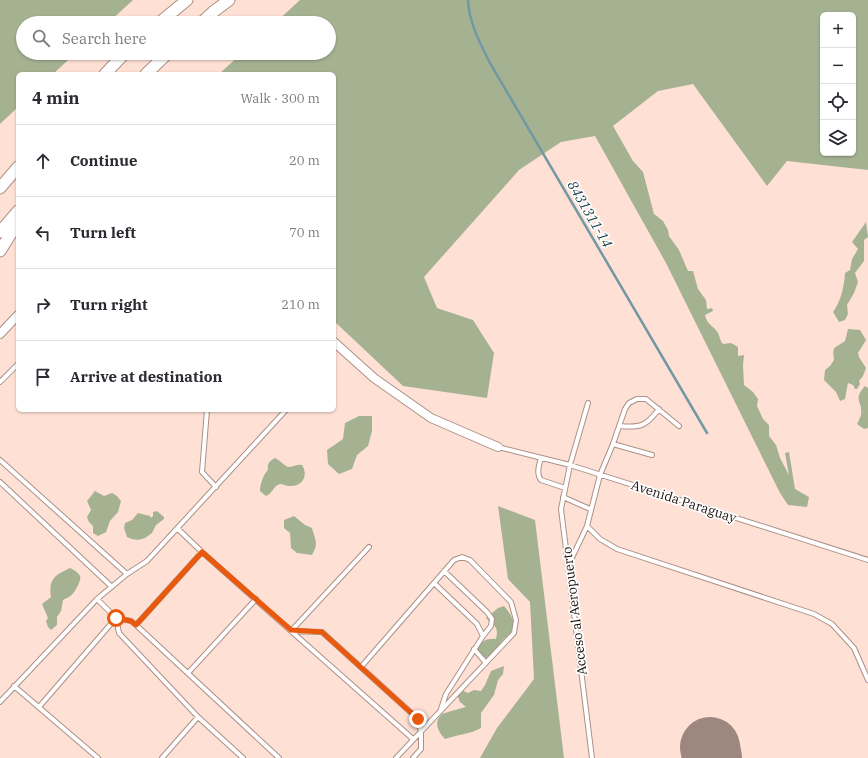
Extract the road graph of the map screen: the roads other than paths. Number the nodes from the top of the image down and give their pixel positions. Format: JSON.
{"nodes":[{"id":1,"x":187,"y":0,"type":"edge"},
{"id":2,"x":229,"y":0,"type":"edge"},
{"id":3,"x":168,"y":16,"type":"edge"},
{"id":4,"x":209,"y":16,"type":"edge"},
{"id":5,"x":118,"y":60,"type":"edge"},
{"id":6,"x":161,"y":60,"type":"edge"},
{"id":7,"x":107,"y":72,"type":"edge"},
{"id":8,"x":148,"y":72,"type":"edge"},
{"id":9,"x":16,"y":169,"type":"edge"},
{"id":10,"x":0,"y":188,"type":"edge"},
{"id":11,"x":16,"y":213,"type":"edge"},
{"id":12,"x":16,"y":225,"type":"edge"},
{"id":13,"x":0,"y":232,"type":"edge"},
{"id":14,"x":0,"y":251,"type":"edge"},
{"id":15,"x":16,"y":317,"type":"edge"},
{"id":16,"x":0,"y":334,"type":"edge"},
{"id":17,"x":336,"y":344,"type":"edge"},
{"id":18,"x":16,"y":366,"type":"edge"},
{"id":19,"x":0,"y":382,"type":"edge"},
{"id":20,"x":588,"y":403,"type":"dead end"},
{"id":21,"x":658,"y":409,"type":"junction"},
{"id":22,"x":207,"y":412,"type":"edge"},
{"id":23,"x":284,"y":412,"type":"edge"},
{"id":24,"x":620,"y":426,"type":"junction"},
{"id":25,"x":679,"y":426,"type":"dead end"},
{"id":26,"x":613,"y":444,"type":"junction"},
{"id":27,"x":498,"y":447,"type":"joint"},
{"id":28,"x":652,"y":455,"type":"dead end"},
{"id":29,"x":541,"y":458,"type":"junction"},
{"id":30,"x":0,"y":460,"type":"edge"},
{"id":31,"x":570,"y":465,"type":"junction"},
{"id":32,"x":600,"y":475,"type":"junction"},
{"id":33,"x":0,"y":482,"type":"edge"},
{"id":34,"x":216,"y":487,"type":"junction"},
{"id":35,"x":565,"y":488,"type":"junction"},
{"id":36,"x":563,"y":498,"type":"junction"},
{"id":37,"x":590,"y":509,"type":"junction"},
{"id":38,"x":587,"y":526,"type":"junction"},
{"id":39,"x":178,"y":529,"type":"junction"},
{"id":40,"x":369,"y":547,"type":"dead end"},
{"id":41,"x":202,"y":552,"type":"junction"},
{"id":42,"x":868,"y":560,"type":"edge"},
{"id":43,"x":568,"y":565,"type":"junction"},
{"id":44,"x":444,"y":571,"type":"junction"},
{"id":45,"x":127,"y":574,"type":"junction"},
{"id":46,"x":434,"y":583,"type":"junction"},
{"id":47,"x":112,"y":587,"type":"junction"},
{"id":48,"x":97,"y":599,"type":"junction"},
{"id":49,"x":256,"y":599,"type":"junction"},
{"id":50,"x":116,"y":618,"type":"junction"},
{"id":51,"x":136,"y":625,"type":"junction"},
{"id":52,"x":291,"y":630,"type":"junction"},
{"id":53,"x":483,"y":636,"type":"junction"},
{"id":54,"x":474,"y":649,"type":"junction"},
{"id":55,"x":486,"y":663,"type":"junction"},
{"id":56,"x":361,"y":667,"type":"junction"},
{"id":57,"x":188,"y":673,"type":"junction"},
{"id":58,"x":868,"y":680,"type":"edge"},
{"id":59,"x":14,"y":686,"type":"junction"},
{"id":60,"x":0,"y":702,"type":"edge"},
{"id":61,"x":39,"y":707,"type":"junction"},
{"id":62,"x":441,"y":710,"type":"junction"},
{"id":63,"x":198,"y":717,"type":"junction"},
{"id":64,"x":421,"y":732,"type":"junction"},
{"id":65,"x":413,"y":740,"type":"junction"},
{"id":66,"x":98,"y":758,"type":"edge"},
{"id":67,"x":162,"y":758,"type":"edge"},
{"id":68,"x":243,"y":758,"type":"edge"},
{"id":69,"x":279,"y":758,"type":"edge"},
{"id":70,"x":396,"y":758,"type":"edge"},
{"id":71,"x":413,"y":758,"type":"edge"},
{"id":72,"x":592,"y":758,"type":"edge"}],
"edges":[{"from":1,"to":3,"type":"street"},
{"from":2,"to":4,"type":"street"},
{"from":5,"to":7,"type":"street"},
{"from":6,"to":8,"type":"street"},
{"from":9,"to":10,"type":"street"},
{"from":11,"to":13,"type":"street"},
{"from":12,"to":14,"type":"street"},
{"from":15,"to":16,"type":"street"},
{"from":17,"to":27,"type":"street"},
{"from":18,"to":19,"type":"lane"},
{"from":20,"to":31,"type":"lane","name":"Acceso al Aeropuerto"},
{"from":21,"to":24,"type":"lane"},
{"from":21,"to":24,"type":"lane"},
{"from":21,"to":25,"type":"lane"},
{"from":22,"to":34,"type":"lane"},
{"from":23,"to":34,"type":"lane"},
{"from":24,"to":26,"type":"lane"},
{"from":26,"to":28,"type":"lane"},
{"from":26,"to":32,"type":"lane"},
{"from":27,"to":29,"type":"lane","name":"Avenida Paraguay"},
{"from":29,"to":31,"type":"lane","name":"Avenida Paraguay"},
{"from":29,"to":35,"type":"lane"},
{"from":30,"to":45,"type":"lane"},
{"from":31,"to":32,"type":"lane","name":"Avenida Paraguay"},
{"from":31,"to":35,"type":"lane","name":"Acceso al Aeropuerto"},
{"from":32,"to":37,"type":"lane"},
{"from":32,"to":42,"type":"lane","name":"Avenida Paraguay"},
{"from":33,"to":47,"type":"lane"},
{"from":34,"to":39,"type":"lane"},
{"from":35,"to":36,"type":"lane","name":"Acceso al Aeropuerto"},
{"from":36,"to":37,"type":"lane"},
{"from":36,"to":43,"type":"lane","name":"Acceso al Aeropuerto"},
{"from":37,"to":38,"type":"lane"},
{"from":38,"to":43,"type":"lane"},
{"from":38,"to":58,"type":"lane"},
{"from":39,"to":41,"type":"lane"},
{"from":39,"to":45,"type":"lane"},
{"from":40,"to":52,"type":"lane"},
{"from":41,"to":49,"type":"lane"},
{"from":41,"to":51,"type":"lane"},
{"from":43,"to":72,"type":"lane","name":"Acceso al Aeropuerto"},
{"from":44,"to":46,"type":"lane"},
{"from":44,"to":53,"type":"lane"},
{"from":44,"to":55,"type":"lane"},
{"from":45,"to":47,"type":"lane"},
{"from":46,"to":53,"type":"lane"},
{"from":46,"to":56,"type":"lane"},
{"from":47,"to":48,"type":"lane"},
{"from":48,"to":50,"type":"lane"},
{"from":48,"to":59,"type":"lane"},
{"from":49,"to":52,"type":"lane"},
{"from":49,"to":57,"type":"lane"},
{"from":50,"to":51,"type":"lane"},
{"from":50,"to":61,"type":"lane"},
{"from":50,"to":63,"type":"lane"},
{"from":51,"to":57,"type":"lane"},
{"from":52,"to":56,"type":"lane"},
{"from":52,"to":65,"type":"lane"},
{"from":53,"to":54,"type":"lane"},
{"from":54,"to":55,"type":"lane"},
{"from":54,"to":62,"type":"lane"},
{"from":55,"to":62,"type":"lane"},
{"from":56,"to":64,"type":"lane"},
{"from":57,"to":69,"type":"lane"},
{"from":59,"to":60,"type":"lane"},
{"from":59,"to":61,"type":"lane"},
{"from":61,"to":66,"type":"lane"},
{"from":62,"to":64,"type":"lane"},
{"from":63,"to":67,"type":"lane"},
{"from":63,"to":68,"type":"lane"},
{"from":64,"to":65,"type":"lane"},
{"from":64,"to":71,"type":"lane"},
{"from":65,"to":70,"type":"lane"}]}
